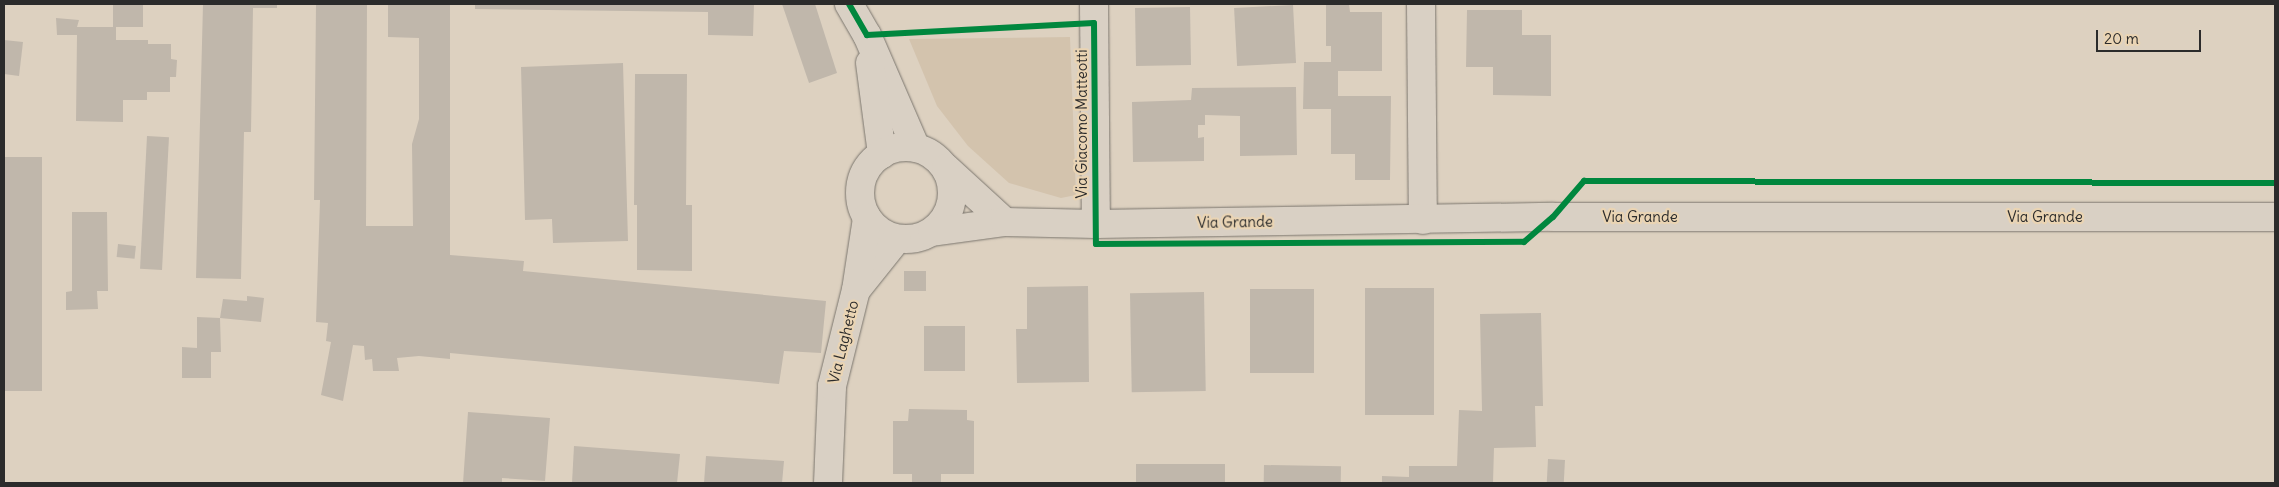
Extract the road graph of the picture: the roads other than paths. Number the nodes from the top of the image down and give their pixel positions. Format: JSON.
{"nodes":[{"id":1,"x":849,"y":4,"type":"edge"},
{"id":2,"x":1094,"y":4,"type":"edge"},
{"id":3,"x":1420,"y":4,"type":"edge"},
{"id":4,"x":867,"y":35,"type":"junction"},
{"id":5,"x":916,"y":148,"type":"junction"},
{"id":6,"x":882,"y":154,"type":"junction"},
{"id":7,"x":946,"y":168,"type":"junction"},
{"id":8,"x":867,"y":218,"type":"junction"},
{"id":9,"x":2275,"y":218,"type":"edge"},
{"id":10,"x":1423,"y":220,"type":"junction"},
{"id":11,"x":1005,"y":222,"type":"junction"},
{"id":12,"x":1096,"y":224,"type":"junction"},
{"id":13,"x":932,"y":232,"type":"junction"},
{"id":14,"x":897,"y":239,"type":"junction"},
{"id":15,"x":856,"y":290,"type":"junction"},
{"id":16,"x":828,"y":483,"type":"edge"}],
"edges":[{"from":1,"to":4,"type":"street"},
{"from":2,"to":12,"type":"street","name":"Via Giacomo Matteotti"},
{"from":3,"to":10,"type":"street"},
{"from":4,"to":5,"type":"street"},
{"from":4,"to":6,"type":"street"},
{"from":5,"to":6,"type":"street"},
{"from":5,"to":7,"type":"street"},
{"from":6,"to":8,"type":"street"},
{"from":7,"to":11,"type":"street"},
{"from":7,"to":13,"type":"street"},
{"from":8,"to":14,"type":"street"},
{"from":8,"to":15,"type":"street","name":"Via Laghetto"},
{"from":9,"to":10,"type":"street","name":"Via Grande"},
{"from":10,"to":12,"type":"street","name":"Via Grande"},
{"from":11,"to":12,"type":"street","name":"Via Grande"},
{"from":11,"to":13,"type":"street","name":"Via Grande"},
{"from":13,"to":14,"type":"street"},
{"from":14,"to":15,"type":"street","name":"Via Laghetto"},
{"from":15,"to":16,"type":"street","name":"Via Laghetto"}]}
